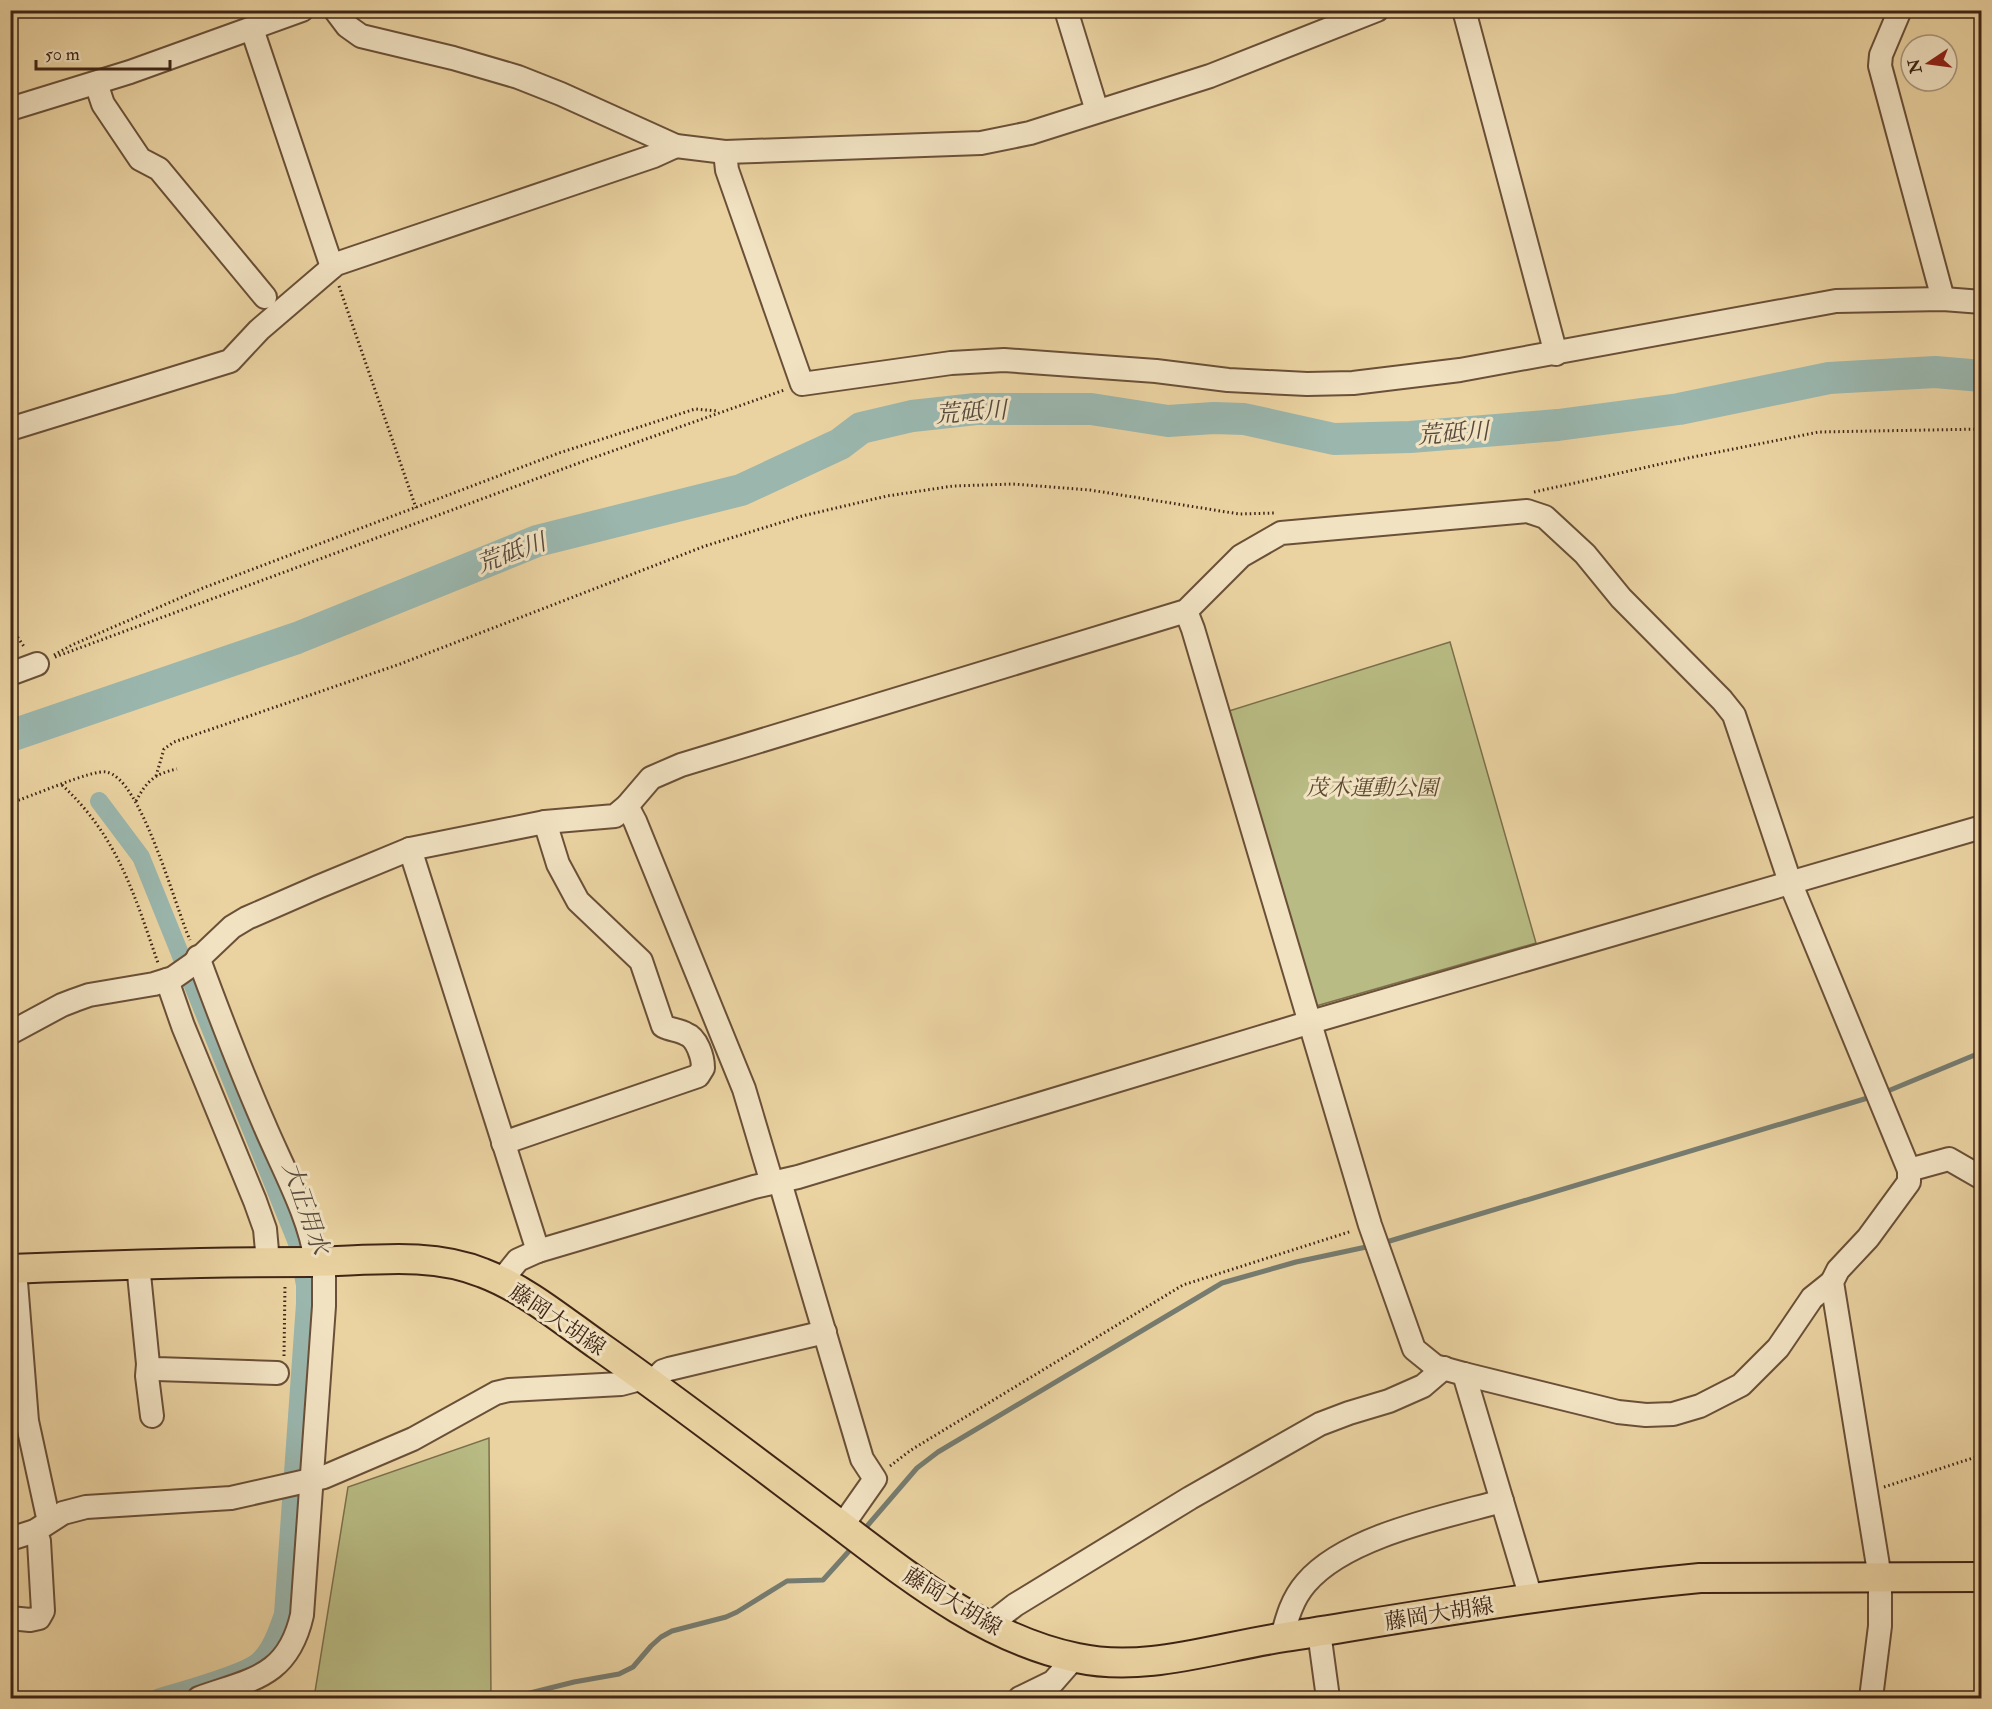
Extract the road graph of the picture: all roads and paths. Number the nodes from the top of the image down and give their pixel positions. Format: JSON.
{"nodes":[{"id":1,"x":302,"y":10,"type":"edge"},
{"id":2,"x":335,"y":10,"type":"edge"},
{"id":3,"x":1066,"y":10,"type":"edge"},
{"id":4,"x":1377,"y":10,"type":"edge"},
{"id":5,"x":1464,"y":10,"type":"edge"},
{"id":6,"x":1900,"y":10,"type":"edge"},
{"id":7,"x":252,"y":29,"type":"junction"},
{"id":8,"x":96,"y":83,"type":"junction"},
{"id":9,"x":10,"y":109,"type":"edge"},
{"id":10,"x":1097,"y":111,"type":"junction"},
{"id":11,"x":676,"y":146,"type":"junction"},
{"id":12,"x":725,"y":152,"type":"junction"},
{"id":13,"x":332,"y":267,"type":"junction"},
{"id":14,"x":265,"y":297,"type":"dead end"},
{"id":15,"x":1943,"y":299,"type":"junction"},
{"id":16,"x":1982,"y":302,"type":"edge"},
{"id":17,"x":1556,"y":354,"type":"junction"},
{"id":18,"x":802,"y":384,"type":"junction"},
{"id":19,"x":721,"y":411,"type":"junction"},
{"id":20,"x":10,"y":429,"type":"edge"},
{"id":21,"x":1982,"y":429,"type":"edge"},
{"id":22,"x":1532,"y":492,"type":"dead end"},
{"id":23,"x":416,"y":508,"type":"junction"},
{"id":24,"x":1286,"y":512,"type":"dead end"},
{"id":25,"x":1186,"y":611,"type":"junction"},
{"id":26,"x":10,"y":626,"type":"edge"},
{"id":27,"x":36,"y":664,"type":"junction"},
{"id":28,"x":10,"y":674,"type":"edge"},
{"id":29,"x":177,"y":769,"type":"dead end"},
{"id":30,"x":156,"y":776,"type":"junction"},
{"id":31,"x":62,"y":785,"type":"junction"},
{"id":32,"x":135,"y":801,"type":"junction"},
{"id":33,"x":10,"y":803,"type":"edge"},
{"id":34,"x":627,"y":806,"type":"junction"},
{"id":35,"x":545,"y":822,"type":"junction"},
{"id":36,"x":1982,"y":827,"type":"edge"},
{"id":37,"x":410,"y":849,"type":"junction"},
{"id":38,"x":1790,"y":882,"type":"junction"},
{"id":39,"x":196,"y":960,"type":"junction"},
{"id":40,"x":170,"y":979,"type":"junction"},
{"id":41,"x":1311,"y":1022,"type":"junction"},
{"id":42,"x":10,"y":1034,"type":"edge"},
{"id":43,"x":503,"y":1143,"type":"junction"},
{"id":44,"x":1909,"y":1170,"type":"junction"},
{"id":45,"x":1982,"y":1179,"type":"edge"},
{"id":46,"x":776,"y":1182,"type":"junction"},
{"id":47,"x":1370,"y":1225,"type":"junction"},
{"id":48,"x":538,"y":1251,"type":"junction"},
{"id":49,"x":299,"y":1262,"type":"junction"},
{"id":50,"x":138,"y":1264,"type":"junction"},
{"id":51,"x":13,"y":1269,"type":"edge"},
{"id":52,"x":501,"y":1281,"type":"junction"},
{"id":53,"x":1832,"y":1282,"type":"junction"},
{"id":54,"x":825,"y":1332,"type":"junction"},
{"id":55,"x":148,"y":1367,"type":"junction"},
{"id":56,"x":1454,"y":1371,"type":"junction"},
{"id":57,"x":277,"y":1373,"type":"joint"},
{"id":58,"x":647,"y":1380,"type":"junction"},
{"id":59,"x":152,"y":1416,"type":"dead end"},
{"id":60,"x":1982,"y":1455,"type":"edge"},
{"id":61,"x":875,"y":1479,"type":"junction"},
{"id":62,"x":309,"y":1480,"type":"junction"},
{"id":63,"x":1866,"y":1494,"type":"junction"},
{"id":64,"x":1502,"y":1501,"type":"junction"},
{"id":65,"x":43,"y":1525,"type":"junction"},
{"id":66,"x":842,"y":1526,"type":"junction"},
{"id":67,"x":10,"y":1539,"type":"edge"},
{"id":68,"x":1982,"y":1577,"type":"edge"},
{"id":69,"x":1880,"y":1578,"type":"junction"},
{"id":70,"x":1531,"y":1598,"type":"junction"},
{"id":71,"x":10,"y":1618,"type":"edge"},
{"id":72,"x":988,"y":1626,"type":"junction"},
{"id":73,"x":1319,"y":1632,"type":"junction"},
{"id":74,"x":1282,"y":1637,"type":"junction"},
{"id":75,"x":1074,"y":1658,"type":"junction"},
{"id":76,"x":1028,"y":1696,"type":"edge"},
{"id":77,"x":199,"y":1698,"type":"edge"},
{"id":78,"x":1328,"y":1698,"type":"edge"},
{"id":79,"x":1871,"y":1698,"type":"edge"}],
"edges":[{"from":1,"to":7,"type":"street"},
{"from":2,"to":11,"type":"street"},
{"from":3,"to":10,"type":"street"},
{"from":4,"to":10,"type":"street"},
{"from":5,"to":17,"type":"street"},
{"from":6,"to":15,"type":"street"},
{"from":7,"to":8,"type":"street"},
{"from":7,"to":13,"type":"street"},
{"from":8,"to":9,"type":"street"},
{"from":8,"to":14,"type":"street"},
{"from":10,"to":12,"type":"street"},
{"from":11,"to":12,"type":"street"},
{"from":11,"to":13,"type":"street"},
{"from":12,"to":18,"type":"street"},
{"from":13,"to":20,"type":"street"},
{"from":13,"to":23,"type":"path"},
{"from":15,"to":16,"type":"street"},
{"from":15,"to":17,"type":"street"},
{"from":17,"to":18,"type":"street"},
{"from":18,"to":19,"type":"path"},
{"from":19,"to":23,"type":"path"},
{"from":19,"to":27,"type":"path"},
{"from":21,"to":22,"type":"path"},
{"from":23,"to":27,"type":"path"},
{"from":24,"to":30,"type":"path"},
{"from":25,"to":34,"type":"street"},
{"from":25,"to":38,"type":"street"},
{"from":25,"to":41,"type":"street"},
{"from":26,"to":27,"type":"path"},
{"from":27,"to":28,"type":"street"},
{"from":29,"to":30,"type":"path"},
{"from":30,"to":32,"type":"path"},
{"from":31,"to":32,"type":"path"},
{"from":31,"to":33,"type":"path"},
{"from":31,"to":40,"type":"path"},
{"from":32,"to":39,"type":"path"},
{"from":34,"to":35,"type":"street"},
{"from":34,"to":46,"type":"street"},
{"from":35,"to":37,"type":"street"},
{"from":35,"to":43,"type":"street"},
{"from":36,"to":38,"type":"street"},
{"from":37,"to":39,"type":"street"},
{"from":37,"to":43,"type":"street"},
{"from":38,"to":41,"type":"street"},
{"from":38,"to":44,"type":"street"},
{"from":39,"to":40,"type":"street"},
{"from":39,"to":49,"type":"street"},
{"from":40,"to":42,"type":"street"},
{"from":40,"to":49,"type":"street"},
{"from":41,"to":46,"type":"street"},
{"from":41,"to":47,"type":"street"},
{"from":43,"to":48,"type":"street"},
{"from":44,"to":45,"type":"street"},
{"from":44,"to":53,"type":"street"},
{"from":46,"to":48,"type":"street"},
{"from":46,"to":54,"type":"street"},
{"from":47,"to":56,"type":"street"},
{"from":47,"to":61,"type":"path"},
{"from":48,"to":52,"type":"street"},
{"from":49,"to":50,"type":"main road","name":"藤岡大胡線"},
{"from":49,"to":52,"type":"main road","name":"藤岡大胡線"},
{"from":49,"to":57,"type":"path"},
{"from":49,"to":62,"type":"street"},
{"from":50,"to":51,"type":"main road","name":"藤岡大胡線"},
{"from":50,"to":55,"type":"street"},
{"from":51,"to":65,"type":"street"},
{"from":52,"to":58,"type":"main road","name":"藤岡大胡線"},
{"from":53,"to":56,"type":"street"},
{"from":53,"to":63,"type":"street"},
{"from":54,"to":58,"type":"street"},
{"from":54,"to":61,"type":"street"},
{"from":55,"to":57,"type":"street"},
{"from":55,"to":59,"type":"street"},
{"from":56,"to":64,"type":"street"},
{"from":56,"to":72,"type":"street"},
{"from":58,"to":62,"type":"street"},
{"from":58,"to":66,"type":"main road","name":"藤岡大胡線"},
{"from":60,"to":63,"type":"path"},
{"from":61,"to":66,"type":"street"},
{"from":62,"to":65,"type":"street"},
{"from":62,"to":77,"type":"street"},
{"from":63,"to":69,"type":"street"},
{"from":64,"to":70,"type":"street"},
{"from":64,"to":74,"type":"street"},
{"from":65,"to":67,"type":"street"},
{"from":65,"to":71,"type":"street"},
{"from":66,"to":72,"type":"main road","name":"藤岡大胡線"},
{"from":68,"to":69,"type":"main road","name":"藤岡大胡線"},
{"from":69,"to":70,"type":"main road","name":"藤岡大胡線"},
{"from":69,"to":79,"type":"street"},
{"from":70,"to":73,"type":"main road","name":"藤岡大胡線"},
{"from":72,"to":75,"type":"main road","name":"藤岡大胡線"},
{"from":73,"to":74,"type":"main road","name":"藤岡大胡線"},
{"from":73,"to":78,"type":"street"},
{"from":74,"to":75,"type":"main road","name":"藤岡大胡線"},
{"from":75,"to":76,"type":"street"}]}
